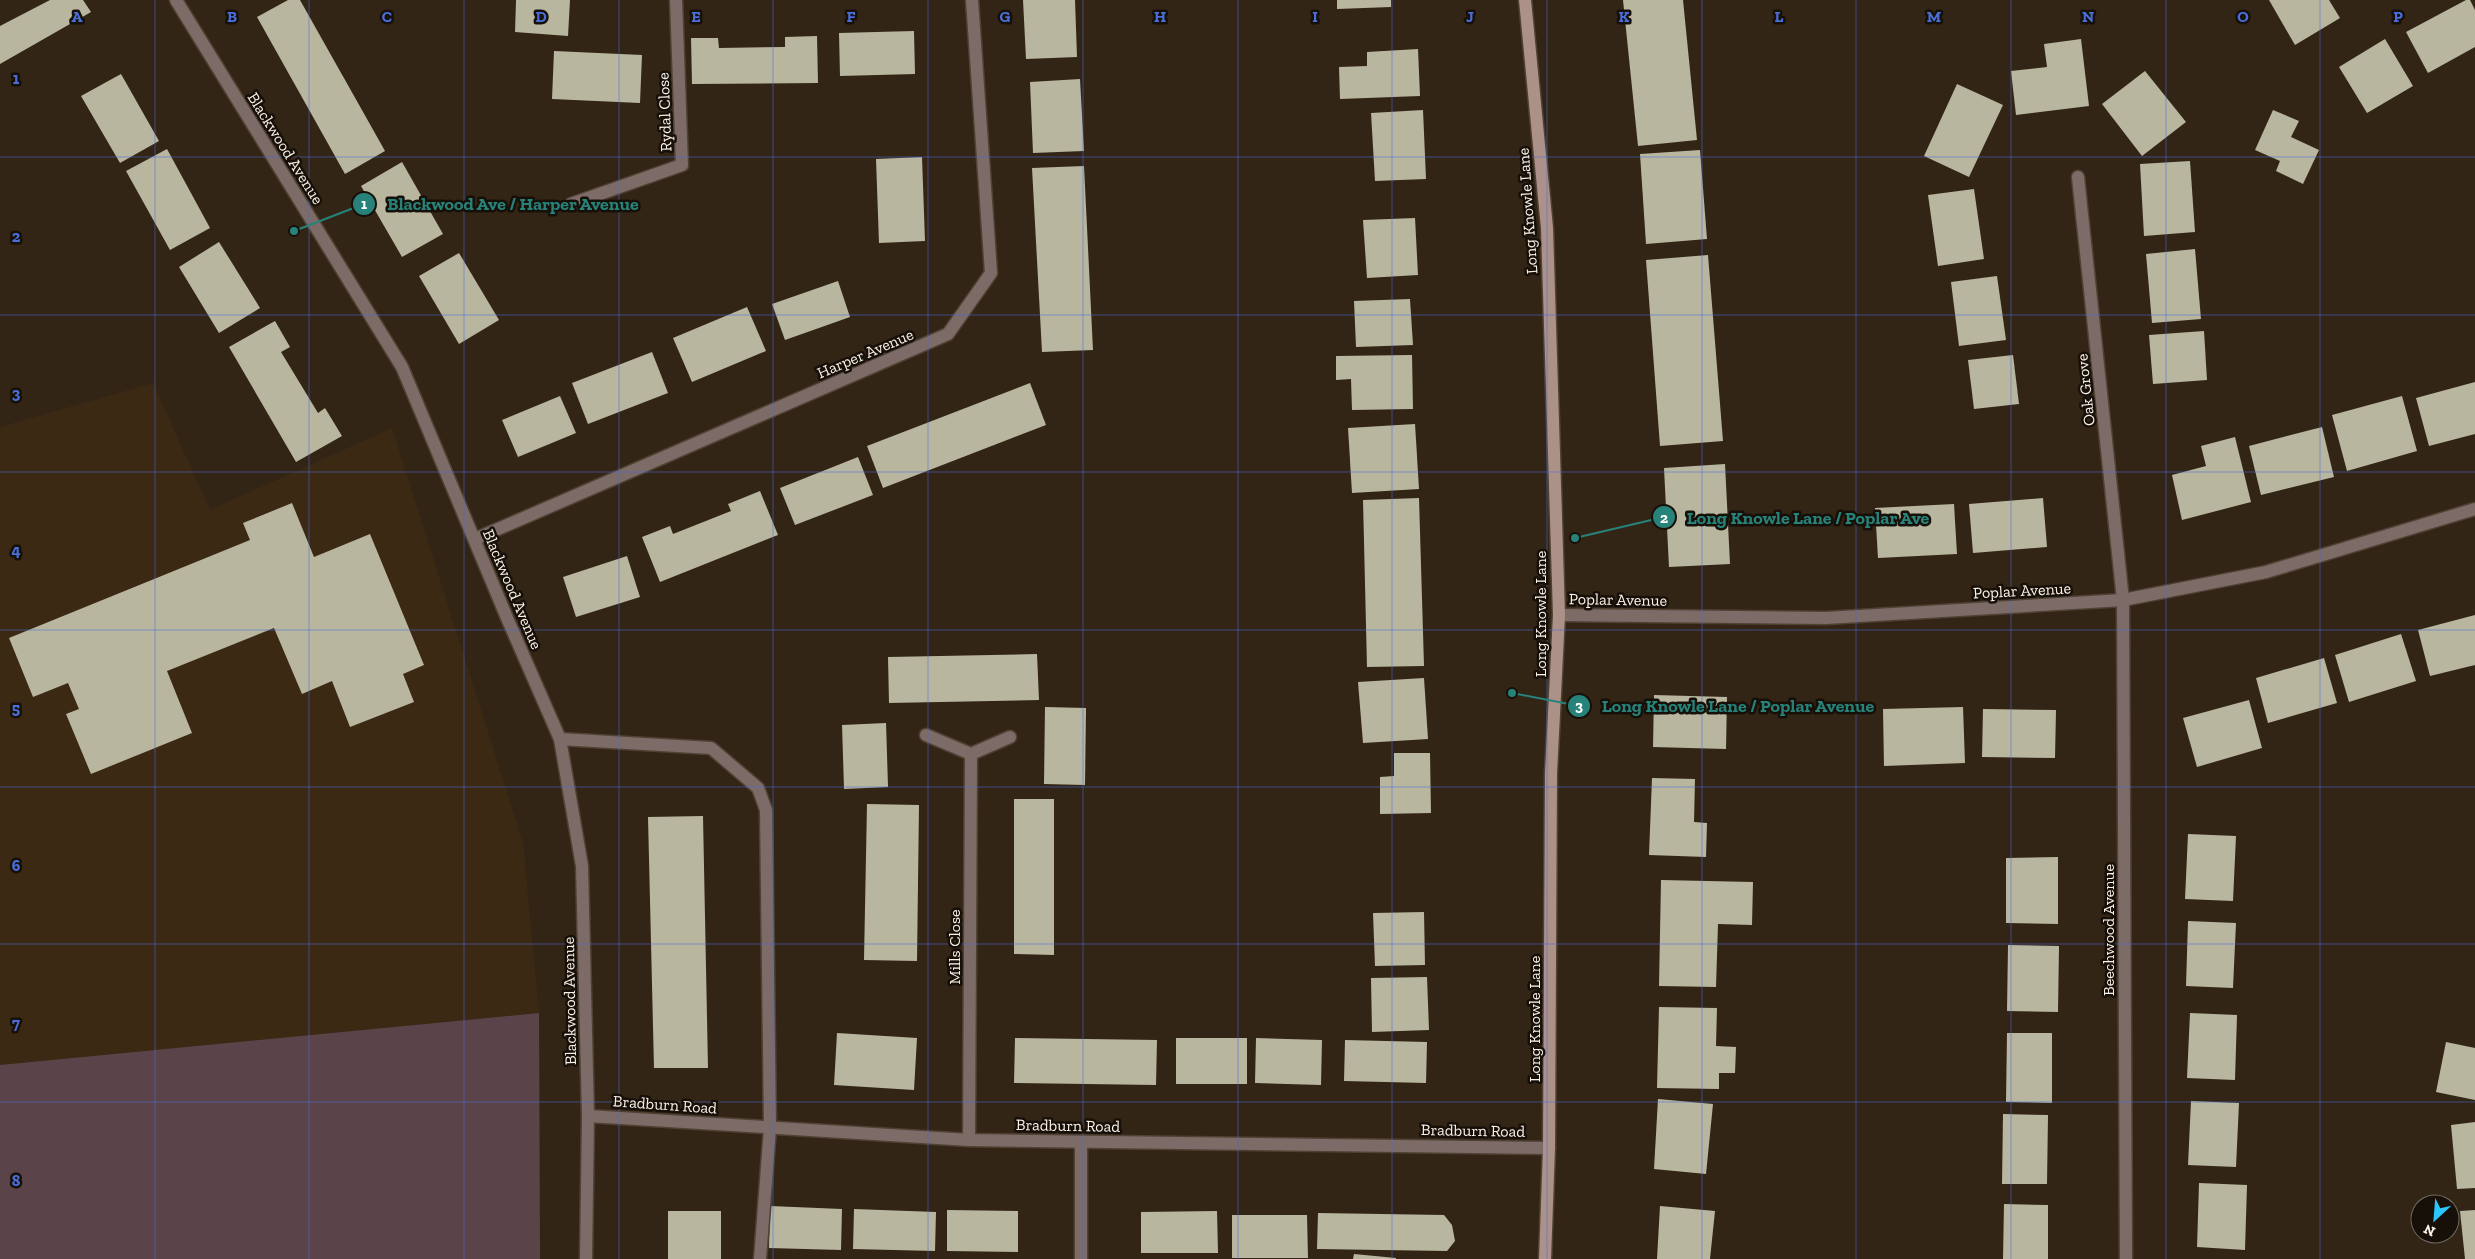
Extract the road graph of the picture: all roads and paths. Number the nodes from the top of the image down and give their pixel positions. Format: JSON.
{"nodes":[{"id":1,"x":176,"y":0,"type":"edge"},
{"id":2,"x":676,"y":0,"type":"edge"},
{"id":3,"x":972,"y":0,"type":"edge"},
{"id":4,"x":1525,"y":0,"type":"edge"},
{"id":5,"x":2078,"y":177,"type":"dead end"},
{"id":6,"x":571,"y":204,"type":"dead end"},
{"id":7,"x":2475,"y":509,"type":"edge"},
{"id":8,"x":474,"y":539,"type":"junction"},
{"id":9,"x":2123,"y":600,"type":"junction"},
{"id":10,"x":1559,"y":614,"type":"junction"},
{"id":11,"x":926,"y":735,"type":"dead end"},
{"id":12,"x":1010,"y":737,"type":"dead end"},
{"id":13,"x":560,"y":739,"type":"junction"},
{"id":14,"x":971,"y":754,"type":"junction"},
{"id":15,"x":588,"y":1116,"type":"junction"},
{"id":16,"x":770,"y":1128,"type":"junction"},
{"id":17,"x":969,"y":1140,"type":"junction"},
{"id":18,"x":1081,"y":1142,"type":"junction"},
{"id":19,"x":1550,"y":1148,"type":"junction"},
{"id":20,"x":586,"y":1259,"type":"edge"},
{"id":21,"x":760,"y":1259,"type":"edge"},
{"id":22,"x":1081,"y":1259,"type":"edge"},
{"id":23,"x":1545,"y":1259,"type":"edge"},
{"id":24,"x":2126,"y":1259,"type":"edge"}],
"edges":[{"from":1,"to":8,"type":"street","name":"Blackwood Avenue"},
{"from":2,"to":6,"type":"street","name":"Rydal Close"},
{"from":3,"to":8,"type":"street","name":"Harper Avenue"},
{"from":4,"to":10,"type":"main road","name":"Long Knowle Lane"},
{"from":5,"to":9,"type":"street","name":"Oak Grove"},
{"from":7,"to":9,"type":"street","name":"Poplar Avenue"},
{"from":8,"to":13,"type":"street","name":"Blackwood Avenue"},
{"from":9,"to":10,"type":"street","name":"Poplar Avenue"},
{"from":9,"to":24,"type":"street","name":"Beechwood Avenue"},
{"from":10,"to":19,"type":"main road","name":"Long Knowle Lane"},
{"from":11,"to":14,"type":"street"},
{"from":12,"to":14,"type":"street"},
{"from":13,"to":15,"type":"street","name":"Blackwood Avenue"},
{"from":13,"to":16,"type":"street"},
{"from":14,"to":17,"type":"street","name":"Mills Close"},
{"from":15,"to":16,"type":"street","name":"Bradburn Road"},
{"from":15,"to":20,"type":"street","name":"Blackwood Avenue"},
{"from":16,"to":17,"type":"street","name":"Bradburn Road"},
{"from":16,"to":21,"type":"street"},
{"from":17,"to":18,"type":"street","name":"Bradburn Road"},
{"from":18,"to":19,"type":"street","name":"Bradburn Road"},
{"from":18,"to":22,"type":"street"},
{"from":19,"to":23,"type":"main road","name":"Long Knowle Lane"}]}
